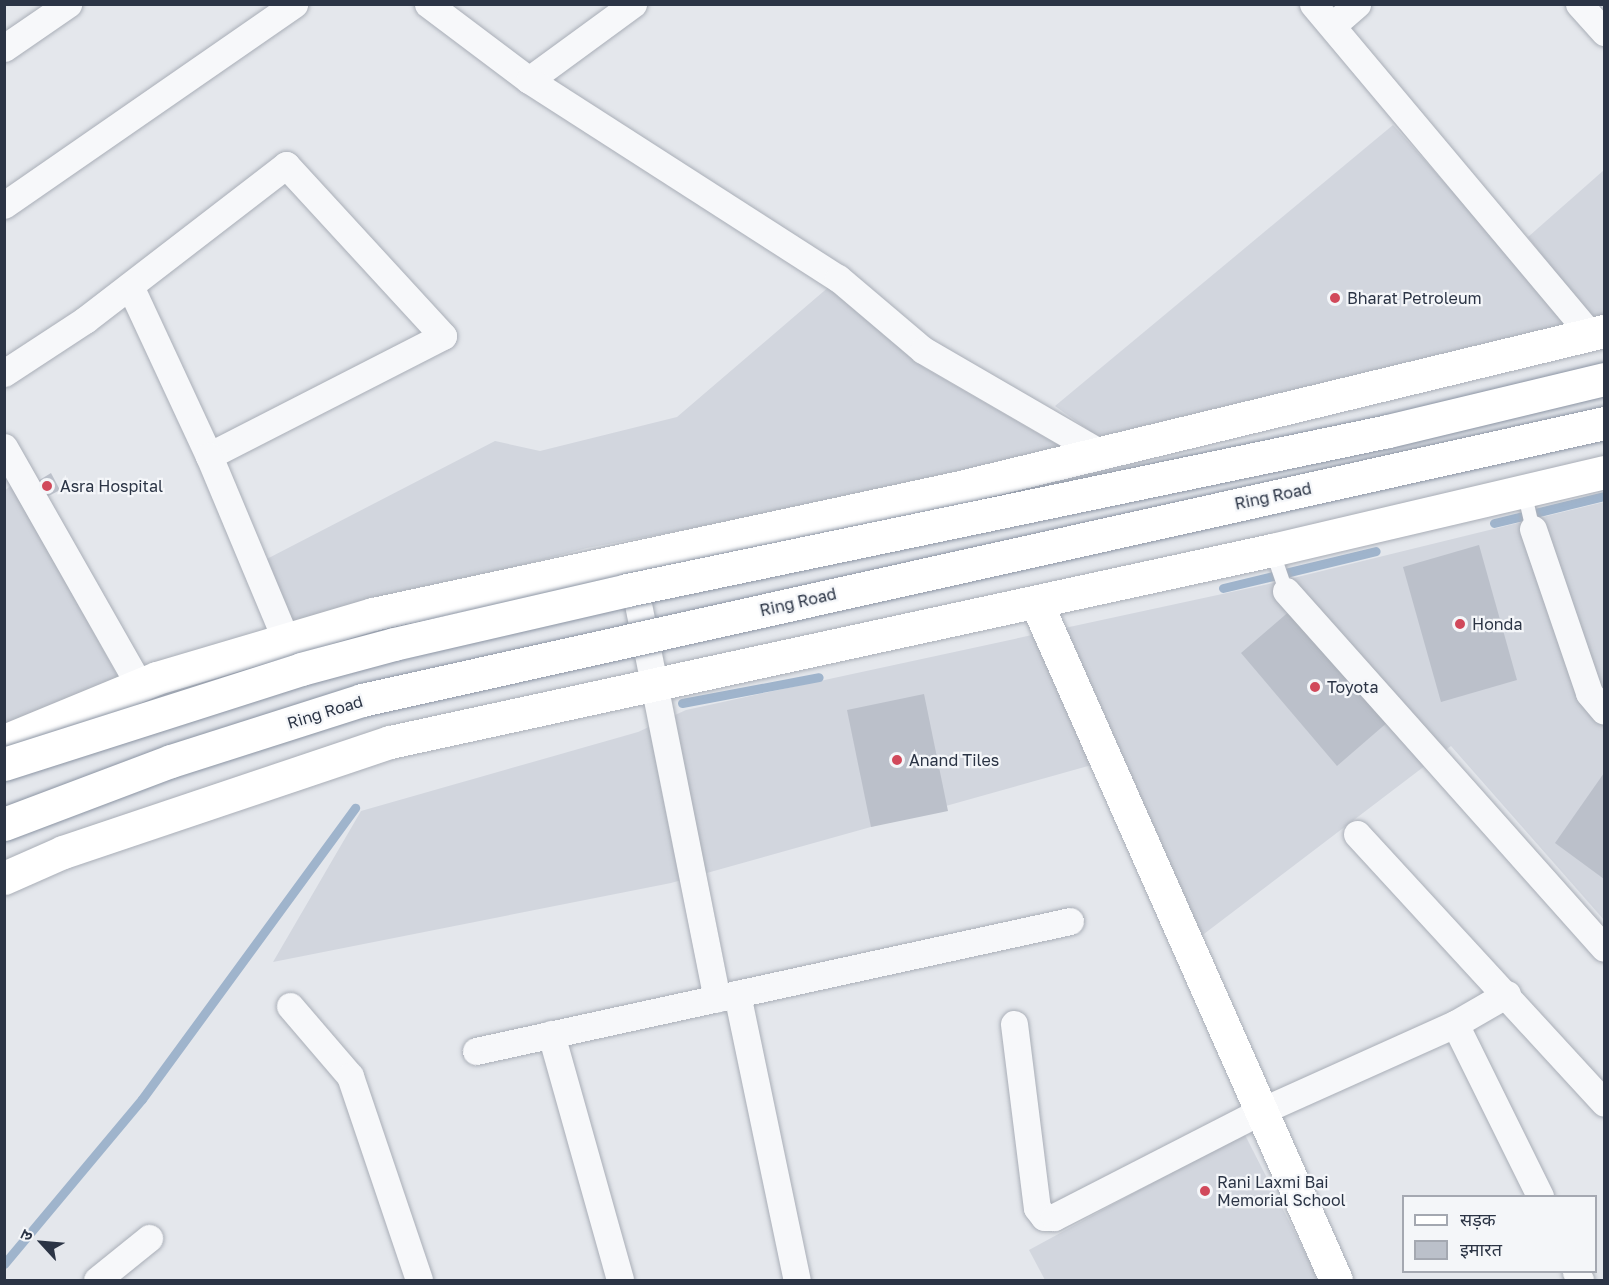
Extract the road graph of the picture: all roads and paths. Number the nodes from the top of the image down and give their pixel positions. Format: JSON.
{"nodes":[{"id":1,"x":68,"y":4,"type":"edge"},
{"id":2,"x":294,"y":4,"type":"edge"},
{"id":3,"x":633,"y":4,"type":"edge"},
{"id":4,"x":1313,"y":4,"type":"edge"},
{"id":5,"x":1357,"y":4,"type":"edge"},
{"id":6,"x":1579,"y":4,"type":"edge"},
{"id":7,"x":436,"y":6,"type":"edge"},
{"id":8,"x":1332,"y":25,"type":"junction"},
{"id":9,"x":1605,"y":32,"type":"edge"},
{"id":10,"x":4,"y":48,"type":"edge"},
{"id":11,"x":529,"y":80,"type":"junction"},
{"id":12,"x":4,"y":205,"type":"edge"},
{"id":13,"x":130,"y":286,"type":"junction"},
{"id":14,"x":1598,"y":333,"type":"edge"},
{"id":15,"x":4,"y":373,"type":"edge"},
{"id":16,"x":1605,"y":379,"type":"edge"},
{"id":17,"x":1605,"y":423,"type":"edge"},
{"id":18,"x":4,"y":447,"type":"edge"},
{"id":19,"x":1101,"y":453,"type":"junction"},
{"id":20,"x":209,"y":456,"type":"junction"},
{"id":21,"x":1605,"y":472,"type":"edge"},
{"id":22,"x":1529,"y":511,"type":"junction"},
{"id":23,"x":629,"y":559,"type":"junction"},
{"id":24,"x":1279,"y":572,"type":"junction"},
{"id":25,"x":1040,"y":611,"type":"junction"},
{"id":26,"x":285,"y":638,"type":"junction"},
{"id":27,"x":654,"y":684,"type":"junction"},
{"id":28,"x":139,"y":685,"type":"junction"},
{"id":29,"x":1605,"y":711,"type":"edge"},
{"id":30,"x":4,"y":741,"type":"edge"},
{"id":31,"x":4,"y":764,"type":"edge"},
{"id":32,"x":4,"y":824,"type":"edge"},
{"id":33,"x":1358,"y":834,"type":"dead end"},
{"id":34,"x":4,"y":878,"type":"edge"},
{"id":35,"x":1070,"y":921,"type":"dead end"},
{"id":36,"x":1605,"y":948,"type":"edge"},
{"id":37,"x":1508,"y":994,"type":"junction"},
{"id":38,"x":727,"y":996,"type":"junction"},
{"id":39,"x":290,"y":1006,"type":"dead end"},
{"id":40,"x":1014,"y":1024,"type":"dead end"},
{"id":41,"x":1455,"y":1024,"type":"junction"},
{"id":42,"x":551,"y":1034,"type":"junction"},
{"id":43,"x":476,"y":1051,"type":"dead end"},
{"id":44,"x":1605,"y":1102,"type":"edge"},
{"id":45,"x":1259,"y":1112,"type":"junction"},
{"id":46,"x":1538,"y":1195,"type":"edge"},
{"id":47,"x":148,"y":1238,"type":"dead end"},
{"id":48,"x":97,"y":1281,"type":"edge"},
{"id":49,"x":419,"y":1281,"type":"edge"},
{"id":50,"x":620,"y":1281,"type":"edge"},
{"id":51,"x":797,"y":1281,"type":"edge"},
{"id":52,"x":1336,"y":1281,"type":"edge"}],
"edges":[{"from":1,"to":10,"type":"street"},
{"from":2,"to":12,"type":"street"},
{"from":3,"to":11,"type":"street"},
{"from":4,"to":8,"type":"street"},
{"from":5,"to":8,"type":"street"},
{"from":6,"to":9,"type":"street"},
{"from":7,"to":11,"type":"street"},
{"from":8,"to":14,"type":"street"},
{"from":11,"to":19,"type":"street"},
{"from":13,"to":15,"type":"street"},
{"from":13,"to":20,"type":"street"},
{"from":13,"to":20,"type":"street"},
{"from":14,"to":19,"type":"main road"},
{"from":16,"to":31,"type":"main road","bridge":true},
{"from":17,"to":32,"type":"main road","name":"Ring Road","bridge":true},
{"from":18,"to":28,"type":"street"},
{"from":19,"to":23,"type":"main road"},
{"from":20,"to":26,"type":"street"},
{"from":21,"to":22,"type":"main road"},
{"from":22,"to":24,"type":"main road"},
{"from":22,"to":29,"type":"street"},
{"from":23,"to":26,"type":"main road"},
{"from":23,"to":27,"type":"street"},
{"from":24,"to":25,"type":"main road"},
{"from":24,"to":36,"type":"street"},
{"from":25,"to":27,"type":"main road"},
{"from":25,"to":45,"type":"main road"},
{"from":26,"to":28,"type":"main road"},
{"from":27,"to":34,"type":"main road"},
{"from":27,"to":38,"type":"street"},
{"from":28,"to":30,"type":"main road"},
{"from":33,"to":37,"type":"street"},
{"from":35,"to":38,"type":"street"},
{"from":37,"to":41,"type":"street"},
{"from":37,"to":44,"type":"street"},
{"from":38,"to":42,"type":"street"},
{"from":38,"to":51,"type":"street"},
{"from":39,"to":49,"type":"street"},
{"from":40,"to":45,"type":"street"},
{"from":41,"to":45,"type":"street"},
{"from":41,"to":46,"type":"street"},
{"from":42,"to":43,"type":"street"},
{"from":42,"to":50,"type":"street"},
{"from":45,"to":52,"type":"main road"},
{"from":47,"to":48,"type":"street"}]}
